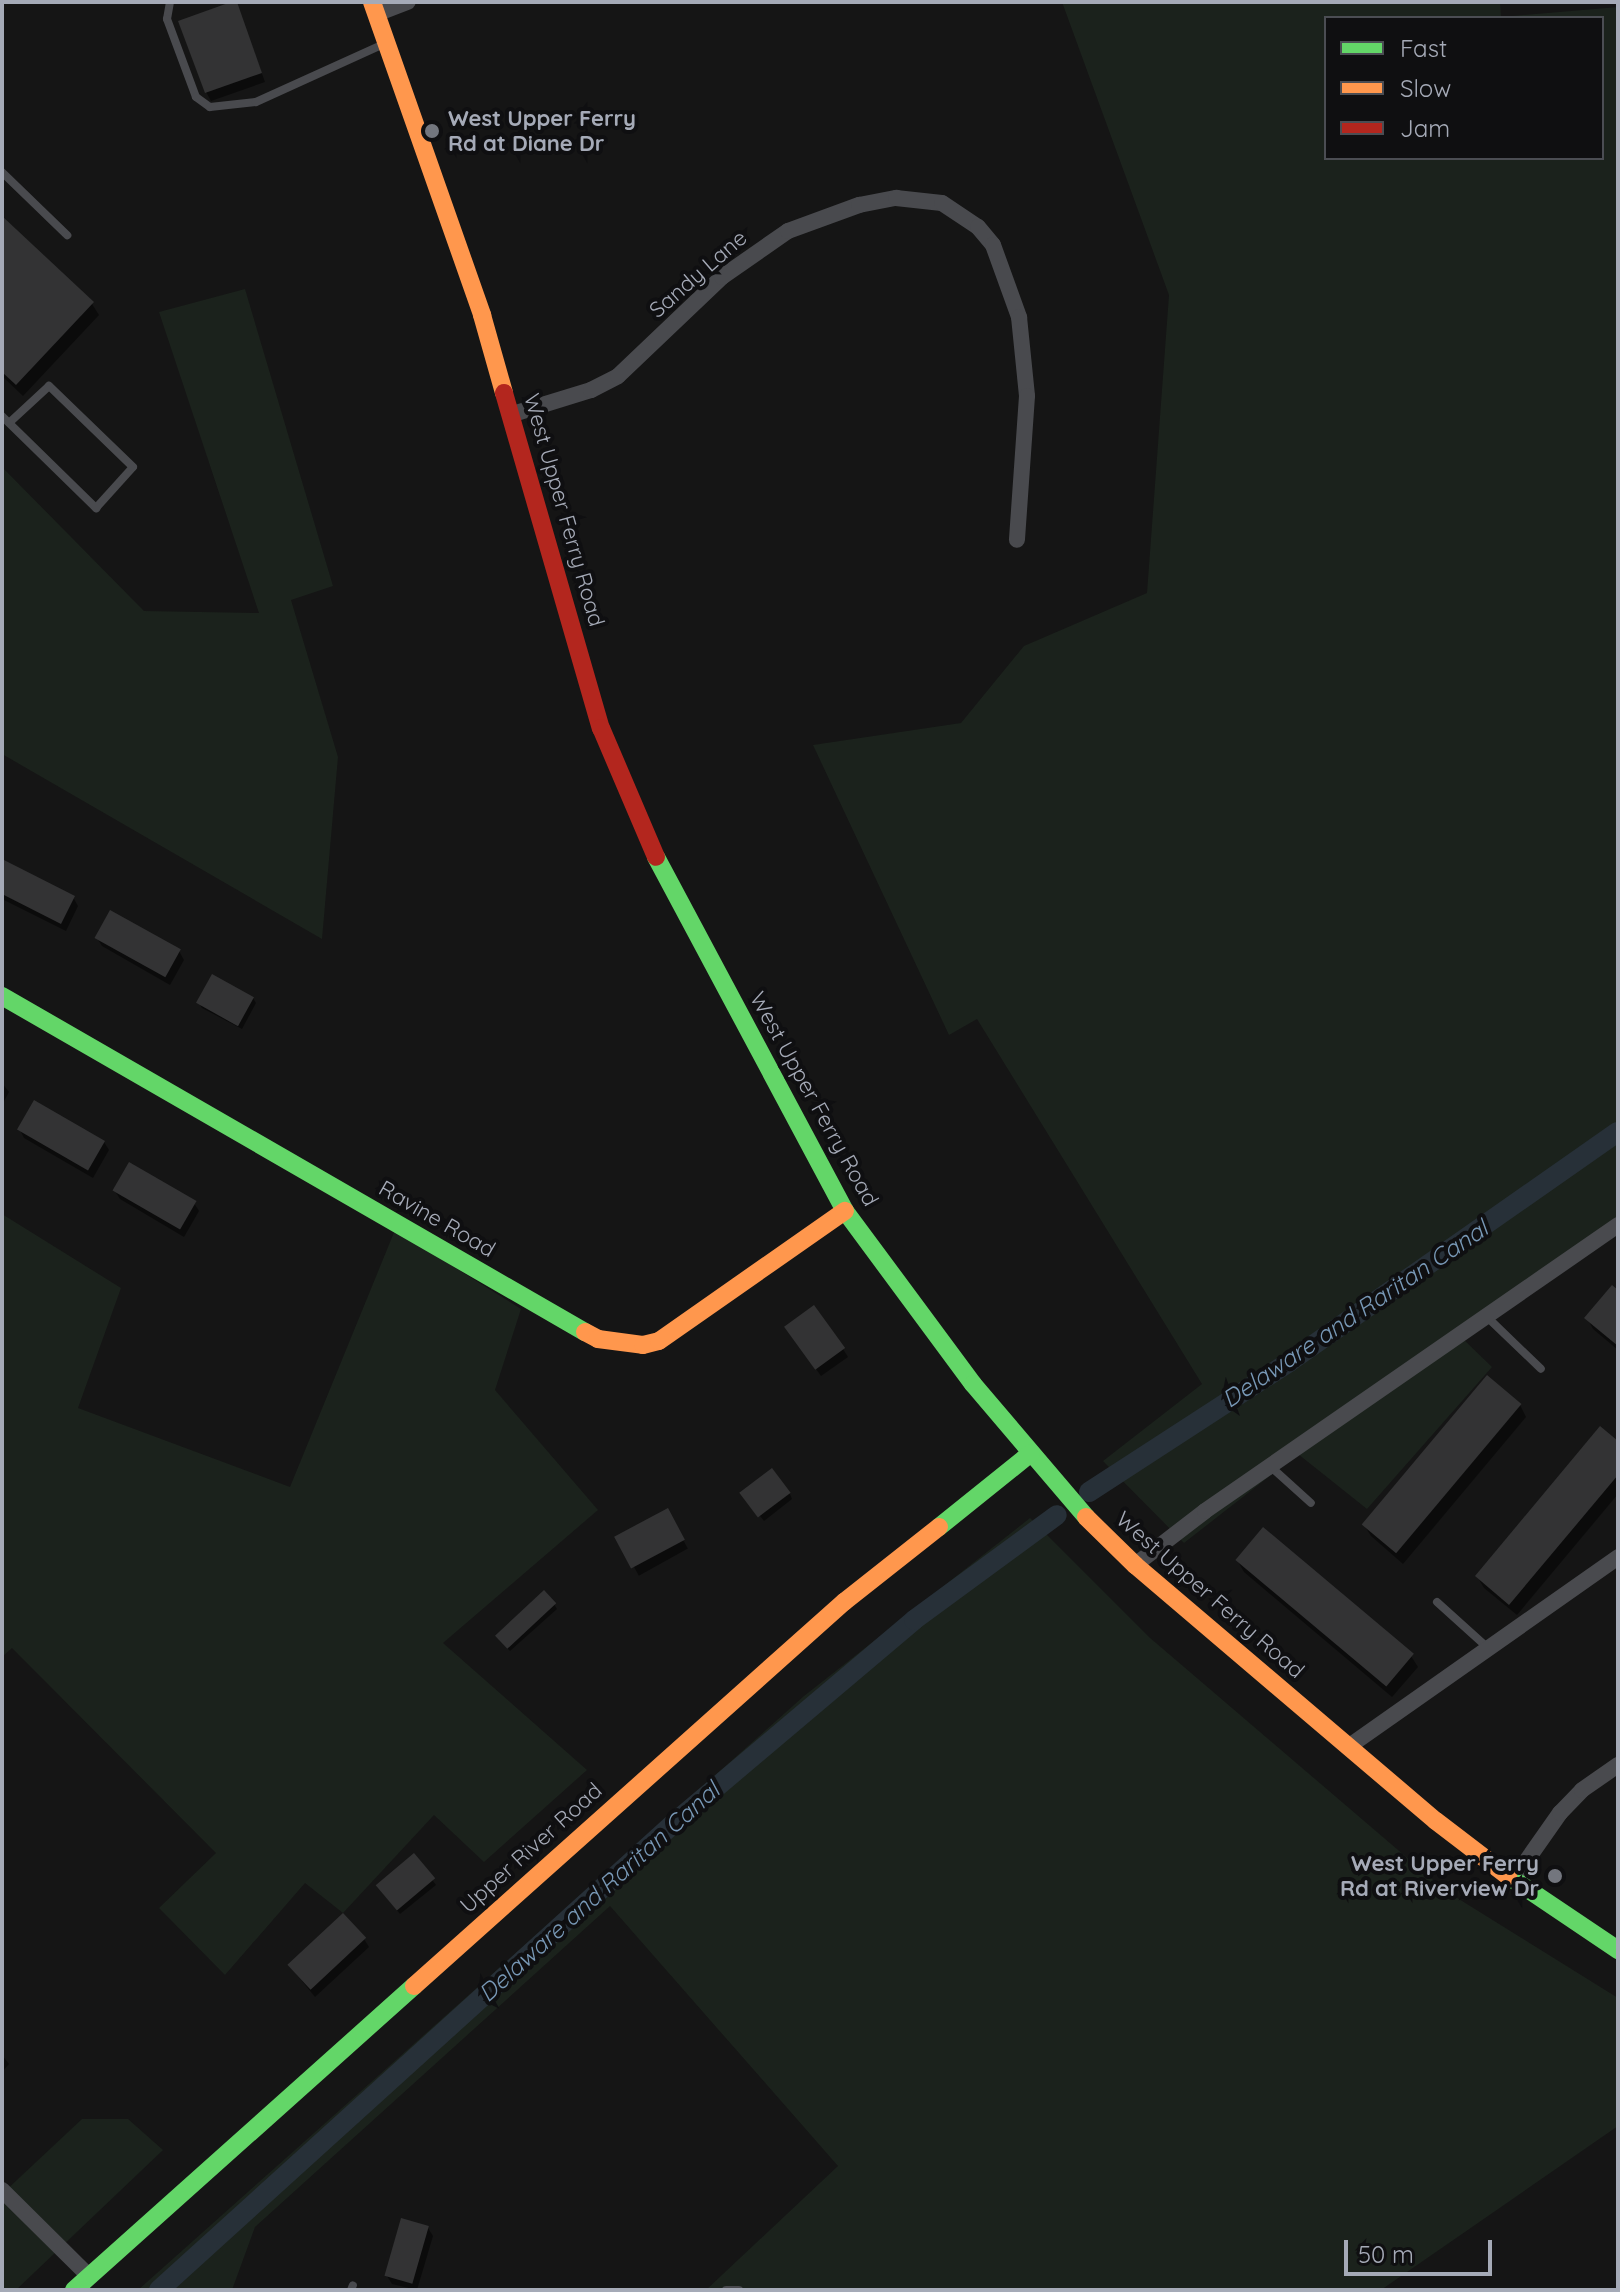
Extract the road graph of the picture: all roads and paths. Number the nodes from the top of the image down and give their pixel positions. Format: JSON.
{"nodes":[{"id":1,"x":170,"y":2,"type":"edge"},
{"id":2,"x":408,"y":2,"type":"edge"},
{"id":3,"x":374,"y":8,"type":"edge"},
{"id":4,"x":387,"y":43,"type":"junction"},
{"id":5,"x":2,"y":172,"type":"edge"},
{"id":6,"x":67,"y":235,"type":"dead end"},
{"id":7,"x":513,"y":414,"type":"junction"},
{"id":8,"x":6,"y":419,"type":"edge"},
{"id":9,"x":1017,"y":540,"type":"dead end"},
{"id":10,"x":2,"y":996,"type":"edge"},
{"id":11,"x":845,"y":1211,"type":"junction"},
{"id":12,"x":1617,"y":1227,"type":"edge"},
{"id":13,"x":1486,"y":1315,"type":"junction"},
{"id":14,"x":1541,"y":1369,"type":"dead end"},
{"id":15,"x":1031,"y":1453,"type":"junction"},
{"id":16,"x":1270,"y":1466,"type":"junction"},
{"id":17,"x":1311,"y":1503,"type":"dead end"},
{"id":18,"x":1618,"y":1557,"type":"edge"},
{"id":19,"x":1135,"y":1565,"type":"junction"},
{"id":20,"x":1437,"y":1602,"type":"dead end"},
{"id":21,"x":1489,"y":1648,"type":"junction"},
{"id":22,"x":1348,"y":1747,"type":"junction"},
{"id":23,"x":1618,"y":1765,"type":"edge"},
{"id":24,"x":1513,"y":1880,"type":"junction"},
{"id":25,"x":1618,"y":1950,"type":"edge"},
{"id":26,"x":2,"y":2190,"type":"edge"},
{"id":27,"x":89,"y":2276,"type":"junction"},
{"id":28,"x":74,"y":2290,"type":"edge"},
{"id":29,"x":726,"y":2290,"type":"edge"},
{"id":30,"x":739,"y":2290,"type":"edge"}],
"edges":[{"from":1,"to":4,"type":"lane"},
{"from":2,"to":3,"type":"street"},
{"from":3,"to":4,"type":"main road","name":"West Upper Ferry Road"},
{"from":4,"to":7,"type":"main road","name":"West Upper Ferry Road"},
{"from":5,"to":6,"type":"lane"},
{"from":7,"to":9,"type":"street","name":"Sandy Lane"},
{"from":7,"to":11,"type":"main road","name":"West Upper Ferry Road"},
{"from":8,"to":8,"type":"lane"},
{"from":10,"to":11,"type":"main road","name":"Ravine Road"},
{"from":11,"to":15,"type":"main road","name":"West Upper Ferry Road"},
{"from":12,"to":13,"type":"street"},
{"from":13,"to":14,"type":"lane"},
{"from":13,"to":16,"type":"street"},
{"from":15,"to":19,"type":"main road","name":"West Upper Ferry Road"},
{"from":15,"to":27,"type":"main road","name":"Upper River Road"},
{"from":16,"to":17,"type":"lane"},
{"from":16,"to":19,"type":"street"},
{"from":18,"to":21,"type":"street"},
{"from":19,"to":22,"type":"main road","name":"West Upper Ferry Road"},
{"from":20,"to":21,"type":"lane"},
{"from":21,"to":22,"type":"street"},
{"from":22,"to":24,"type":"main road","name":"West Upper Ferry Road"},
{"from":23,"to":24,"type":"street"},
{"from":24,"to":25,"type":"main road","name":"West Upper Ferry Road"},
{"from":26,"to":27,"type":"street"},
{"from":27,"to":28,"type":"main road","name":"Upper River Road"},
{"from":29,"to":30,"type":"lane"}]}
